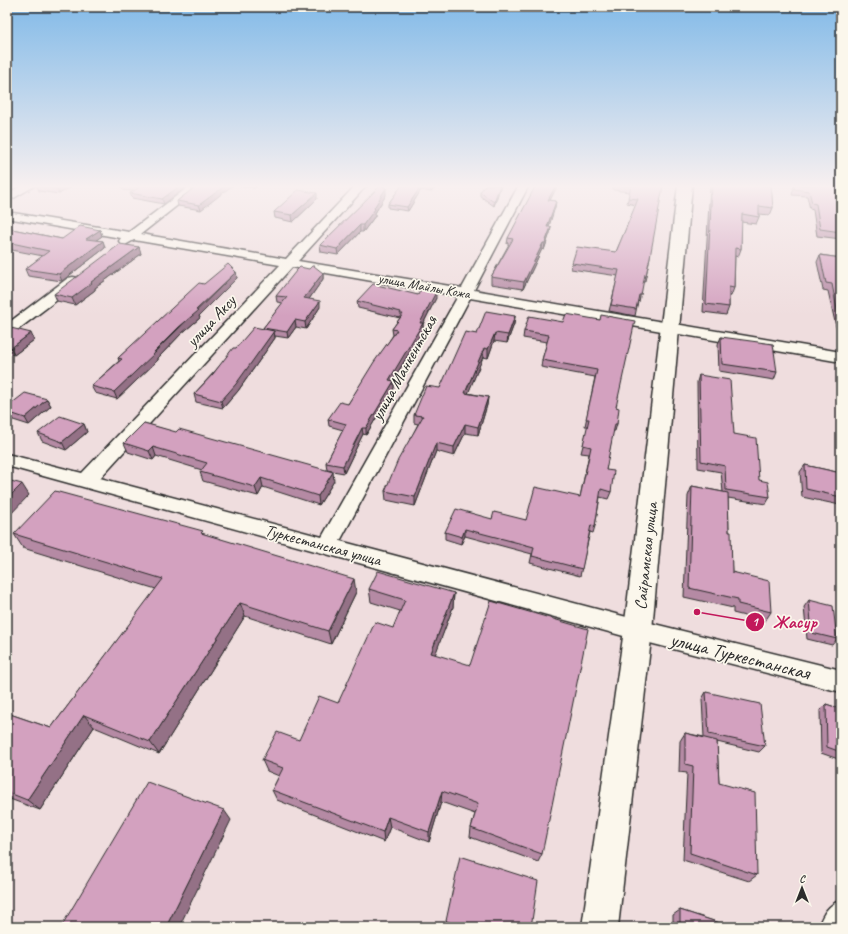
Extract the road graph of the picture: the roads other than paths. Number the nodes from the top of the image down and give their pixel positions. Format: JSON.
{"nodes":[{"id":1,"x":87,"y":229,"type":"edge"},
{"id":2,"x":141,"y":229,"type":"edge"},
{"id":3,"x":322,"y":229,"type":"edge"},
{"id":4,"x":501,"y":229,"type":"edge"},
{"id":5,"x":681,"y":229,"type":"edge"},
{"id":6,"x":131,"y":236,"type":"junction"},
{"id":7,"x":112,"y":250,"type":"edge"},
{"id":8,"x":290,"y":263,"type":"junction"},
{"id":9,"x":82,"y":274,"type":"edge"},
{"id":10,"x":466,"y":293,"type":"junction"},
{"id":11,"x":671,"y":328,"type":"junction"},
{"id":12,"x":7,"y":331,"type":"edge"},
{"id":13,"x":841,"y":357,"type":"edge"},
{"id":14,"x":7,"y":460,"type":"edge"},
{"id":15,"x":86,"y":481,"type":"junction"},
{"id":16,"x":327,"y":546,"type":"junction"},
{"id":17,"x":638,"y":630,"type":"junction"},
{"id":18,"x":841,"y":681,"type":"edge"},
{"id":19,"x":841,"y":915,"type":"edge"},
{"id":20,"x":600,"y":927,"type":"edge"},
{"id":21,"x":833,"y":927,"type":"edge"}],
"edges":[{"from":1,"to":6,"type":"street","name":"улица Майлы Кожа"},
{"from":2,"to":6,"type":"street"},
{"from":3,"to":8,"type":"street","name":"улица Аксу"},
{"from":4,"to":10,"type":"street","name":"улица Манкентская"},
{"from":5,"to":11,"type":"main road","name":"Сайрамская улица"},
{"from":6,"to":7,"type":"street"},
{"from":6,"to":8,"type":"street","name":"улица Майлы Кожа"},
{"from":8,"to":10,"type":"street","name":"улица Майлы Кожа"},
{"from":8,"to":15,"type":"street","name":"улица Аксу"},
{"from":9,"to":12,"type":"street"},
{"from":10,"to":11,"type":"street","name":"улица Майлы Кожа"},
{"from":10,"to":16,"type":"street","name":"улица Манкентская"},
{"from":11,"to":13,"type":"street","name":"улица Майлы Кожа"},
{"from":11,"to":17,"type":"main road","name":"Сайрамская улица"},
{"from":14,"to":15,"type":"street","name":"Туркестанская улица"},
{"from":15,"to":16,"type":"street","name":"Туркестанская улица"},
{"from":16,"to":17,"type":"street","name":"Туркестанская улица"},
{"from":17,"to":18,"type":"street","name":"улица Туркестанская"},
{"from":17,"to":20,"type":"main road","name":"Сайрамская улица"},
{"from":19,"to":21,"type":"street"}]}
